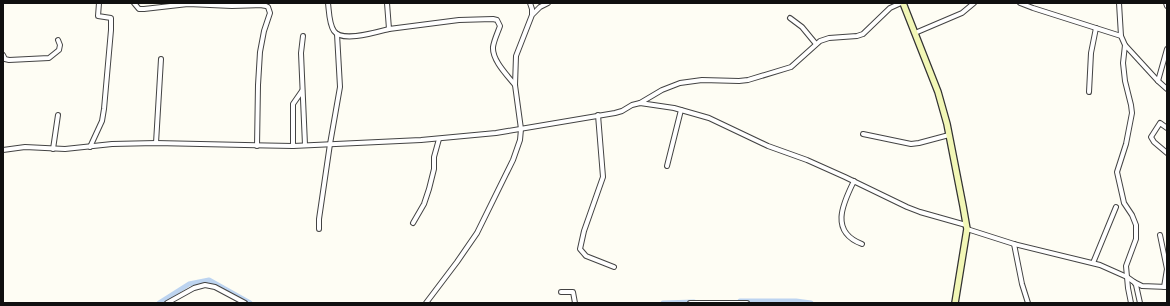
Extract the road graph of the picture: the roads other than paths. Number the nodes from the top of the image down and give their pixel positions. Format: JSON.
{"nodes":[{"id":1,"x":99,"y":3,"type":"edge"},
{"id":2,"x":134,"y":3,"type":"edge"},
{"id":3,"x":328,"y":3,"type":"edge"},
{"id":4,"x":387,"y":3,"type":"edge"},
{"id":5,"x":530,"y":3,"type":"edge"},
{"id":6,"x":548,"y":3,"type":"edge"},
{"id":7,"x":902,"y":3,"type":"edge"},
{"id":8,"x":974,"y":3,"type":"edge"},
{"id":9,"x":1020,"y":3,"type":"edge"},
{"id":10,"x":1034,"y":3,"type":"edge"},
{"id":11,"x":1119,"y":3,"type":"edge"},
{"id":12,"x":1033,"y":8,"type":"junction"},
{"id":13,"x":532,"y":15,"type":"junction"},
{"id":14,"x":790,"y":18,"type":"dead end"},
{"id":15,"x":1096,"y":28,"type":"junction"},
{"id":16,"x":389,"y":29,"type":"junction"},
{"id":17,"x":915,"y":33,"type":"junction"},
{"id":18,"x":337,"y":34,"type":"junction"},
{"id":19,"x":303,"y":36,"type":"dead end"},
{"id":20,"x":1121,"y":36,"type":"junction"},
{"id":21,"x":58,"y":40,"type":"dead end"},
{"id":22,"x":816,"y":44,"type":"junction"},
{"id":23,"x":1124,"y":46,"type":"junction"},
{"id":24,"x":1167,"y":49,"type":"edge"},
{"id":25,"x":3,"y":55,"type":"edge"},
{"id":26,"x":161,"y":59,"type":"dead end"},
{"id":27,"x":1158,"y":81,"type":"junction"},
{"id":28,"x":515,"y":85,"type":"junction"},
{"id":29,"x":1167,"y":89,"type":"edge"},
{"id":30,"x":302,"y":91,"type":"junction"},
{"id":31,"x":1089,"y":92,"type":"dead end"},
{"id":32,"x":640,"y":103,"type":"junction"},
{"id":33,"x":681,"y":110,"type":"junction"},
{"id":34,"x":58,"y":115,"type":"dead end"},
{"id":35,"x":598,"y":115,"type":"junction"},
{"id":36,"x":1167,"y":128,"type":"edge"},
{"id":37,"x":521,"y":129,"type":"junction"},
{"id":38,"x":862,"y":134,"type":"dead end"},
{"id":39,"x":949,"y":135,"type":"junction"},
{"id":40,"x":439,"y":139,"type":"junction"},
{"id":41,"x":156,"y":143,"type":"junction"},
{"id":42,"x":330,"y":144,"type":"junction"},
{"id":43,"x":90,"y":146,"type":"junction"},
{"id":44,"x":257,"y":146,"type":"junction"},
{"id":45,"x":293,"y":146,"type":"junction"},
{"id":46,"x":305,"y":146,"type":"junction"},
{"id":47,"x":53,"y":149,"type":"junction"},
{"id":48,"x":3,"y":150,"type":"edge"},
{"id":49,"x":1167,"y":153,"type":"edge"},
{"id":50,"x":667,"y":166,"type":"dead end"},
{"id":51,"x":854,"y":181,"type":"junction"},
{"id":52,"x":1116,"y":208,"type":"dead end"},
{"id":53,"x":413,"y":223,"type":"dead end"},
{"id":54,"x":966,"y":227,"type":"junction"},
{"id":55,"x":319,"y":229,"type":"dead end"},
{"id":56,"x":1160,"y":234,"type":"dead end"},
{"id":57,"x":862,"y":244,"type":"dead end"},
{"id":58,"x":1014,"y":244,"type":"junction"},
{"id":59,"x":1093,"y":263,"type":"junction"},
{"id":60,"x":614,"y":267,"type":"dead end"},
{"id":61,"x":1127,"y":277,"type":"junction"},
{"id":62,"x":1134,"y":282,"type":"junction"},
{"id":63,"x":1166,"y":287,"type":"edge"},
{"id":64,"x":561,"y":292,"type":"dead end"},
{"id":65,"x":176,"y":298,"type":"junction"},
{"id":66,"x":167,"y":303,"type":"edge"},
{"id":67,"x":179,"y":303,"type":"edge"},
{"id":68,"x":245,"y":303,"type":"edge"},
{"id":69,"x":426,"y":303,"type":"edge"},
{"id":70,"x":575,"y":303,"type":"edge"},
{"id":71,"x":690,"y":303,"type":"edge"},
{"id":72,"x":747,"y":303,"type":"edge"},
{"id":73,"x":955,"y":303,"type":"edge"},
{"id":74,"x":1028,"y":303,"type":"edge"},
{"id":75,"x":1131,"y":303,"type":"edge"},
{"id":76,"x":1140,"y":303,"type":"edge"}],
"edges":[{"from":1,"to":43,"type":"street"},
{"from":2,"to":44,"type":"street"},
{"from":3,"to":18,"type":"street"},
{"from":4,"to":16,"type":"street"},
{"from":5,"to":13,"type":"street"},
{"from":6,"to":13,"type":"street"},
{"from":7,"to":17,"type":"main road"},
{"from":7,"to":22,"type":"street"},
{"from":8,"to":17,"type":"street"},
{"from":9,"to":12,"type":"street"},
{"from":10,"to":12,"type":"street"},
{"from":11,"to":20,"type":"street"},
{"from":12,"to":15,"type":"street"},
{"from":13,"to":28,"type":"street"},
{"from":14,"to":22,"type":"street"},
{"from":15,"to":20,"type":"street"},
{"from":15,"to":31,"type":"street"},
{"from":16,"to":18,"type":"street"},
{"from":16,"to":28,"type":"street"},
{"from":17,"to":39,"type":"main road"},
{"from":18,"to":42,"type":"street"},
{"from":19,"to":30,"type":"street"},
{"from":20,"to":23,"type":"street"},
{"from":21,"to":25,"type":"street"},
{"from":22,"to":32,"type":"street"},
{"from":23,"to":27,"type":"street"},
{"from":23,"to":61,"type":"street"},
{"from":24,"to":27,"type":"street"},
{"from":26,"to":41,"type":"street"},
{"from":27,"to":29,"type":"street"},
{"from":28,"to":37,"type":"street"},
{"from":30,"to":45,"type":"street"},
{"from":30,"to":46,"type":"street"},
{"from":32,"to":33,"type":"street"},
{"from":32,"to":35,"type":"street"},
{"from":33,"to":50,"type":"street"},
{"from":33,"to":51,"type":"street"},
{"from":34,"to":47,"type":"street"},
{"from":35,"to":37,"type":"street"},
{"from":35,"to":60,"type":"street"},
{"from":36,"to":49,"type":"street"},
{"from":37,"to":40,"type":"street"},
{"from":37,"to":69,"type":"street"},
{"from":38,"to":39,"type":"street"},
{"from":39,"to":54,"type":"main road"},
{"from":40,"to":42,"type":"street"},
{"from":40,"to":53,"type":"street"},
{"from":41,"to":43,"type":"street"},
{"from":41,"to":44,"type":"street"},
{"from":42,"to":46,"type":"street"},
{"from":42,"to":55,"type":"street"},
{"from":43,"to":47,"type":"street"},
{"from":44,"to":45,"type":"street"},
{"from":45,"to":46,"type":"street"},
{"from":47,"to":48,"type":"street"},
{"from":51,"to":54,"type":"street"},
{"from":51,"to":57,"type":"street"},
{"from":52,"to":59,"type":"street"},
{"from":54,"to":58,"type":"street"},
{"from":54,"to":73,"type":"main road"},
{"from":56,"to":63,"type":"street"},
{"from":58,"to":59,"type":"street"},
{"from":58,"to":74,"type":"street"},
{"from":59,"to":61,"type":"street"},
{"from":61,"to":62,"type":"street"},
{"from":61,"to":75,"type":"street"},
{"from":62,"to":63,"type":"street"},
{"from":62,"to":76,"type":"street"},
{"from":64,"to":70,"type":"street"},
{"from":65,"to":66,"type":"street"},
{"from":65,"to":67,"type":"street"},
{"from":65,"to":68,"type":"street"},
{"from":71,"to":72,"type":"street"}]}
